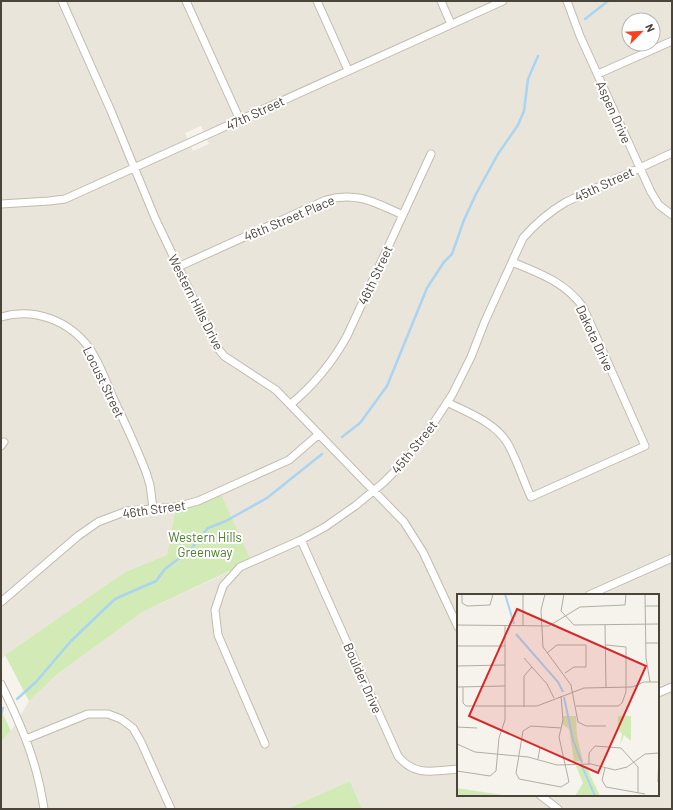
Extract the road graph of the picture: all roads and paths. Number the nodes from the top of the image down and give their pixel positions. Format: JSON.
{"nodes":[{"id":1,"x":62,"y":1,"type":"edge"},
{"id":2,"x":186,"y":1,"type":"edge"},
{"id":3,"x":317,"y":1,"type":"edge"},
{"id":4,"x":441,"y":1,"type":"edge"},
{"id":5,"x":503,"y":1,"type":"edge"},
{"id":6,"x":567,"y":1,"type":"edge"},
{"id":7,"x":451,"y":24,"type":"junction"},
{"id":8,"x":672,"y":40,"type":"edge"},
{"id":9,"x":348,"y":70,"type":"junction"},
{"id":10,"x":598,"y":74,"type":"junction"},
{"id":11,"x":240,"y":120,"type":"junction"},
{"id":12,"x":672,"y":153,"type":"edge"},
{"id":13,"x":430,"y":154,"type":"dead end"},
{"id":14,"x":639,"y":168,"type":"junction"},
{"id":15,"x":134,"y":169,"type":"junction"},
{"id":16,"x":1,"y":204,"type":"edge"},
{"id":17,"x":403,"y":215,"type":"junction"},
{"id":18,"x":672,"y":215,"type":"edge"},
{"id":19,"x":512,"y":262,"type":"junction"},
{"id":20,"x":178,"y":267,"type":"junction"},
{"id":21,"x":1,"y":317,"type":"edge"},
{"id":22,"x":447,"y":402,"type":"junction"},
{"id":23,"x":291,"y":404,"type":"junction"},
{"id":24,"x":319,"y":434,"type":"junction"},
{"id":25,"x":374,"y":491,"type":"junction"},
{"id":26,"x":153,"y":508,"type":"junction"},
{"id":27,"x":300,"y":540,"type":"junction"},
{"id":28,"x":672,"y":558,"type":"edge"},
{"id":29,"x":591,"y":594,"type":"edge"},
{"id":30,"x":1,"y":602,"type":"edge"},
{"id":31,"x":457,"y":625,"type":"edge"},
{"id":32,"x":1,"y":684,"type":"edge"},
{"id":33,"x":672,"y":687,"type":"edge"},
{"id":34,"x":659,"y":693,"type":"edge"},
{"id":35,"x":26,"y":739,"type":"junction"},
{"id":36,"x":266,"y":744,"type":"dead end"},
{"id":37,"x":457,"y":769,"type":"edge"},
{"id":38,"x":541,"y":796,"type":"edge"},
{"id":39,"x":44,"y":809,"type":"edge"},
{"id":40,"x":171,"y":809,"type":"edge"},
{"id":41,"x":558,"y":809,"type":"edge"}],
"edges":[{"from":1,"to":15,"type":"street","name":"Western Hills Drive"},
{"from":2,"to":11,"type":"street"},
{"from":3,"to":9,"type":"street"},
{"from":4,"to":7,"type":"street"},
{"from":5,"to":7,"type":"street","name":"47th Street"},
{"from":6,"to":10,"type":"street","name":"Aspen Drive"},
{"from":7,"to":9,"type":"street","name":"47th Street"},
{"from":8,"to":10,"type":"street"},
{"from":9,"to":11,"type":"street","name":"47th Street"},
{"from":10,"to":14,"type":"street","name":"Aspen Drive"},
{"from":11,"to":15,"type":"street","name":"47th Street"},
{"from":12,"to":14,"type":"street","name":"45th Street"},
{"from":13,"to":17,"type":"street","name":"46th Street"},
{"from":14,"to":18,"type":"street","name":"Aspen Drive"},
{"from":14,"to":19,"type":"street","name":"45th Street"},
{"from":15,"to":16,"type":"street","name":"47th Street"},
{"from":15,"to":20,"type":"street","name":"Western Hills Drive"},
{"from":17,"to":20,"type":"street","name":"46th Street Place"},
{"from":17,"to":23,"type":"street","name":"46th Street"},
{"from":19,"to":22,"type":"street","name":"45th Street"},
{"from":19,"to":22,"type":"street","name":"Dakota Drive"},
{"from":20,"to":23,"type":"street","name":"Western Hills Drive"},
{"from":21,"to":26,"type":"street","name":"Locust Street"},
{"from":22,"to":25,"type":"street","name":"45th Street"},
{"from":23,"to":24,"type":"street","name":"Western Hills Drive"},
{"from":24,"to":25,"type":"street","name":"Western Hills Drive"},
{"from":24,"to":26,"type":"street","name":"46th Street"},
{"from":25,"to":27,"type":"street","name":"45th Street"},
{"from":25,"to":31,"type":"street","name":"Western Hills Drive"},
{"from":26,"to":30,"type":"street","name":"46th Street"},
{"from":27,"to":36,"type":"street","name":"45th Street"},
{"from":27,"to":37,"type":"street","name":"Boulder Drive"},
{"from":28,"to":29,"type":"street"},
{"from":32,"to":35,"type":"street"},
{"from":33,"to":34,"type":"street"},
{"from":35,"to":39,"type":"street"},
{"from":35,"to":40,"type":"street"},
{"from":38,"to":41,"type":"street"}]}
